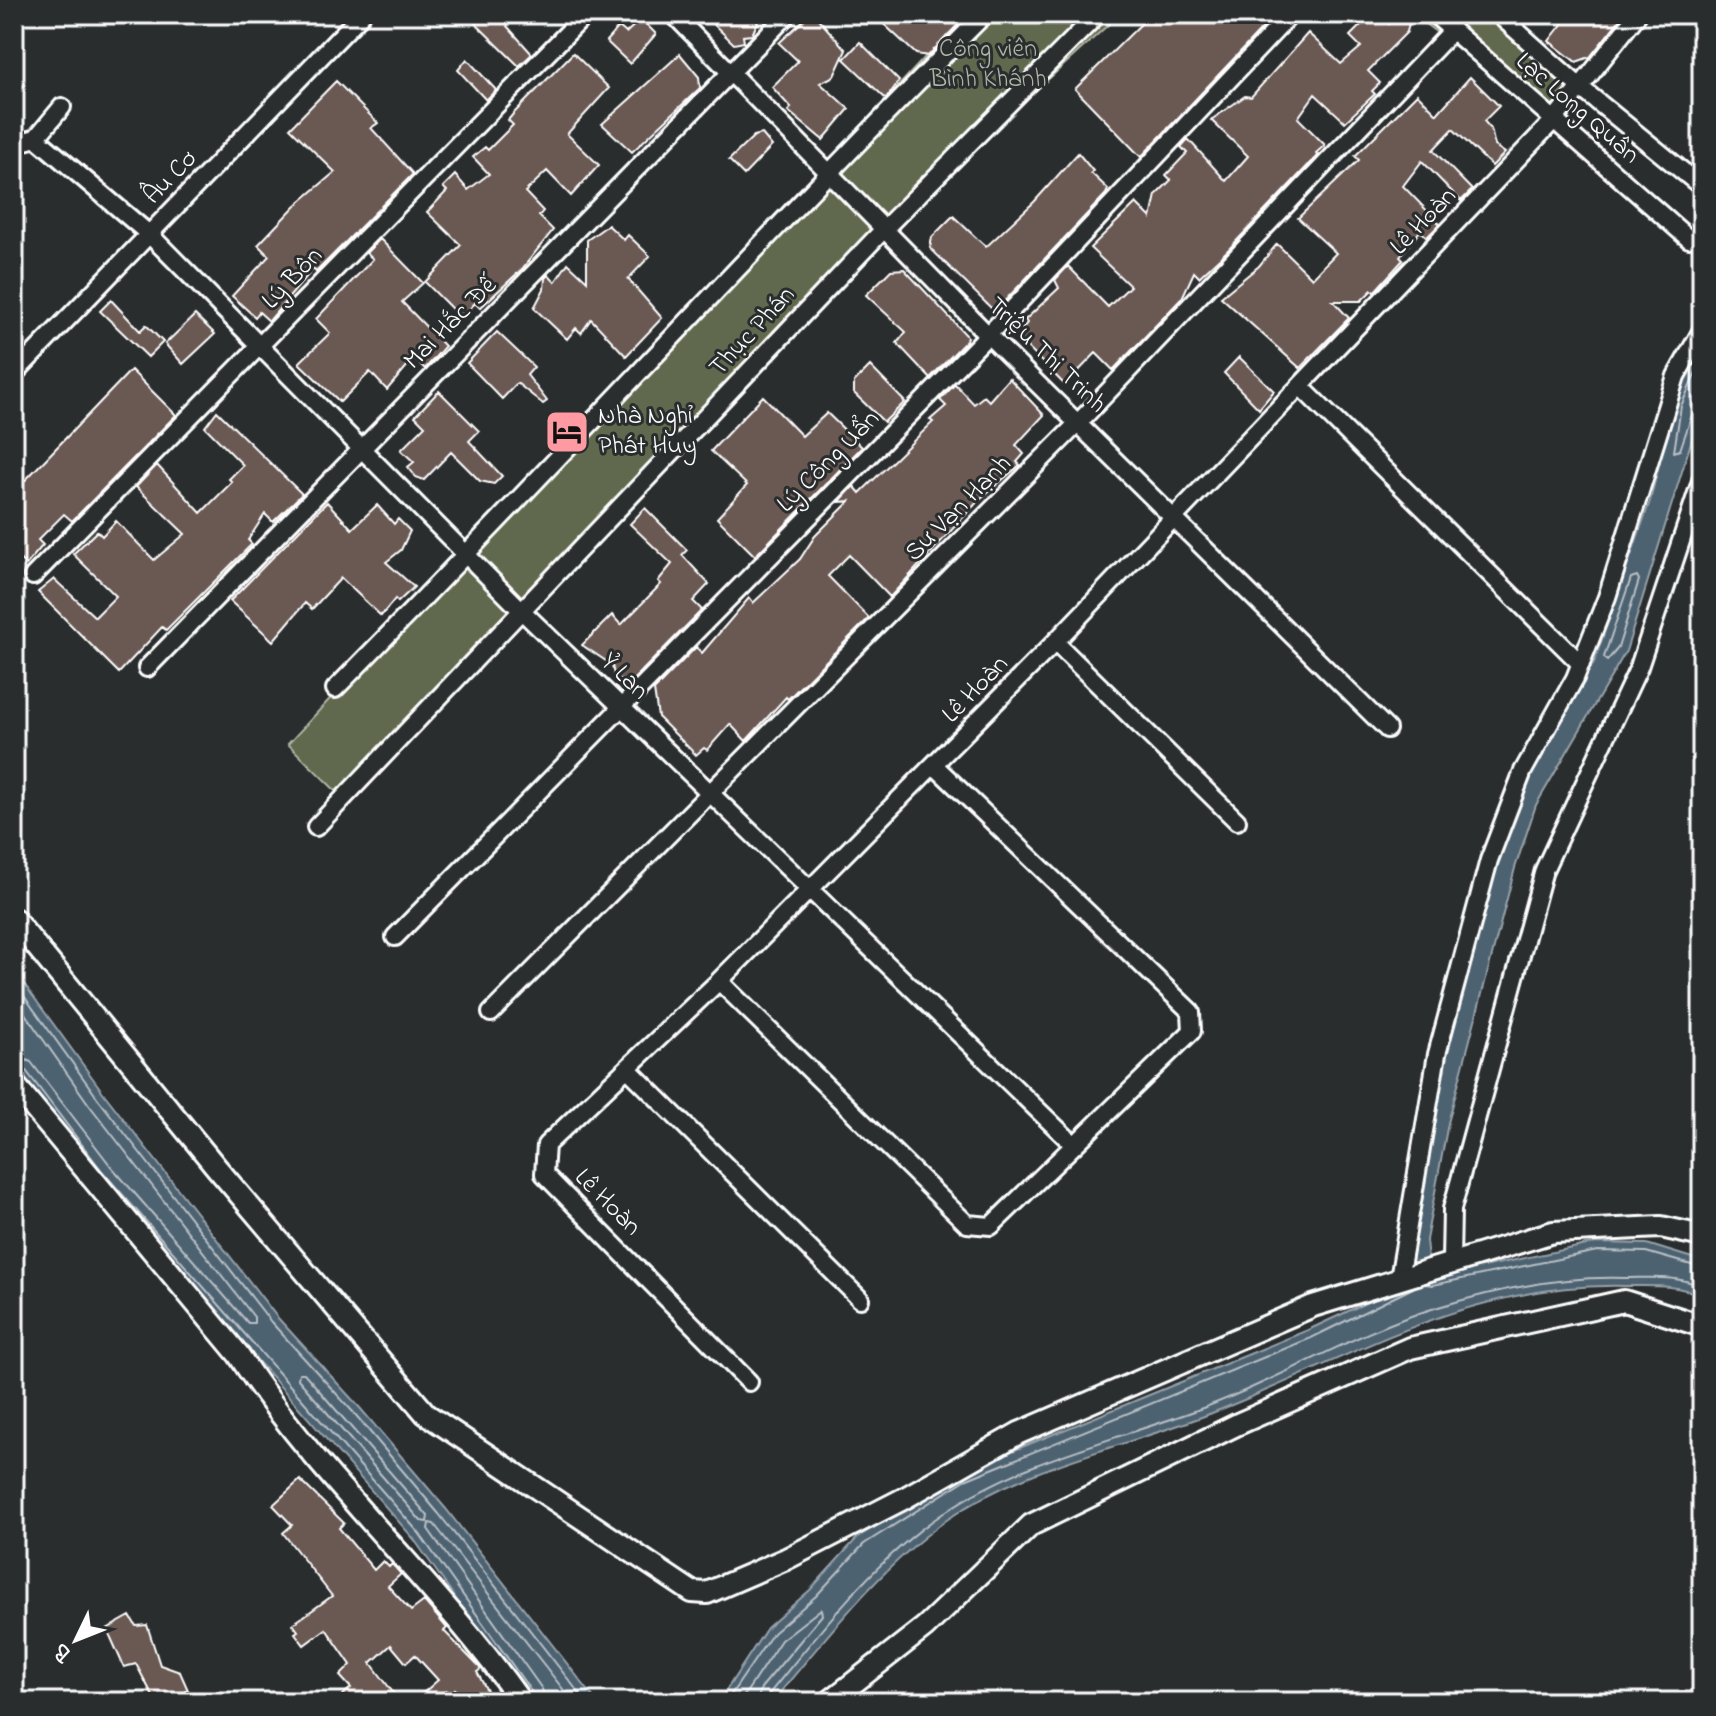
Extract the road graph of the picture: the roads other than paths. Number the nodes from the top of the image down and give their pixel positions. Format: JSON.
{"nodes":[{"id":1,"x":362,"y":14,"type":"edge"},
{"id":2,"x":586,"y":14,"type":"edge"},
{"id":3,"x":673,"y":14,"type":"edge"},
{"id":4,"x":788,"y":14,"type":"edge"},
{"id":5,"x":985,"y":14,"type":"edge"},
{"id":6,"x":1098,"y":14,"type":"edge"},
{"id":7,"x":1291,"y":14,"type":"edge"},
{"id":8,"x":1434,"y":14,"type":"edge"},
{"id":9,"x":1498,"y":14,"type":"edge"},
{"id":10,"x":1638,"y":14,"type":"edge"},
{"id":11,"x":1453,"y":30,"type":"junction"},
{"id":12,"x":731,"y":74,"type":"junction"},
{"id":13,"x":1582,"y":89,"type":"junction"},
{"id":14,"x":62,"y":107,"type":"dead end"},
{"id":15,"x":1554,"y":120,"type":"junction"},
{"id":16,"x":36,"y":138,"type":"junction"},
{"id":17,"x":14,"y":144,"type":"edge"},
{"id":18,"x":829,"y":170,"type":"junction"},
{"id":19,"x":1702,"y":187,"type":"edge"},
{"id":20,"x":886,"y":227,"type":"junction"},
{"id":21,"x":150,"y":235,"type":"junction"},
{"id":22,"x":1689,"y":239,"type":"dead end"},
{"id":23,"x":1702,"y":330,"type":"edge"},
{"id":24,"x":988,"y":335,"type":"junction"},
{"id":25,"x":260,"y":348,"type":"junction"},
{"id":26,"x":14,"y":374,"type":"edge"},
{"id":27,"x":1301,"y":387,"type":"junction"},
{"id":28,"x":1079,"y":422,"type":"junction"},
{"id":29,"x":362,"y":449,"type":"junction"},
{"id":30,"x":1702,"y":478,"type":"edge"},
{"id":31,"x":1176,"y":517,"type":"junction"},
{"id":32,"x":468,"y":555,"type":"junction"},
{"id":33,"x":33,"y":576,"type":"dead end"},
{"id":34,"x":522,"y":611,"type":"junction"},
{"id":35,"x":1055,"y":642,"type":"junction"},
{"id":36,"x":1581,"y":664,"type":"junction"},
{"id":37,"x":147,"y":668,"type":"dead end"},
{"id":38,"x":335,"y":689,"type":"dead end"},
{"id":39,"x":620,"y":707,"type":"junction"},
{"id":40,"x":1387,"y":729,"type":"dead end"},
{"id":41,"x":935,"y":766,"type":"junction"},
{"id":42,"x":710,"y":795,"type":"junction"},
{"id":43,"x":1237,"y":821,"type":"dead end"},
{"id":44,"x":316,"y":827,"type":"dead end"},
{"id":45,"x":809,"y":887,"type":"junction"},
{"id":46,"x":14,"y":919,"type":"edge"},
{"id":47,"x":395,"y":937,"type":"dead end"},
{"id":48,"x":719,"y":981,"type":"junction"},
{"id":49,"x":491,"y":1013,"type":"dead end"},
{"id":50,"x":628,"y":1069,"type":"junction"},
{"id":51,"x":14,"y":1084,"type":"edge"},
{"id":52,"x":1074,"y":1145,"type":"junction"},
{"id":53,"x":1702,"y":1236,"type":"edge"},
{"id":54,"x":1444,"y":1264,"type":"junction"},
{"id":55,"x":1402,"y":1278,"type":"junction"},
{"id":56,"x":860,"y":1299,"type":"dead end"},
{"id":57,"x":1702,"y":1326,"type":"edge"},
{"id":58,"x":749,"y":1382,"type":"dead end"},
{"id":59,"x":521,"y":1702,"type":"edge"},
{"id":60,"x":829,"y":1702,"type":"edge"}],
"edges":[{"from":1,"to":21,"type":"street","name":"Âu Cơ"},
{"from":2,"to":25,"type":"street","name":"Lý Bôn"},
{"from":3,"to":12,"type":"street","name":"Triệu Thị Trinh"},
{"from":4,"to":12,"type":"street","name":"Mai Hắc Đế"},
{"from":5,"to":18,"type":"street"},
{"from":6,"to":20,"type":"street","name":"Thục Phán"},
{"from":7,"to":24,"type":"street","name":"Lý Công Uẩn"},
{"from":8,"to":11,"type":"street","name":"Lạc Long Quân"},
{"from":9,"to":13,"type":"street","name":"Lạc Long Quân"},
{"from":10,"to":13,"type":"street","name":"Lê Hoàn"},
{"from":11,"to":15,"type":"street","name":"Lạc Long Quân"},
{"from":11,"to":28,"type":"street","name":"Sư Vạn Hạnh"},
{"from":12,"to":18,"type":"street","name":"Triệu Thị Trinh"},
{"from":12,"to":29,"type":"street","name":"Mai Hắc Đế"},
{"from":13,"to":15,"type":"street","name":"Lê Hoàn"},
{"from":13,"to":19,"type":"street","name":"Lạc Long Quân"},
{"from":14,"to":16,"type":"street"},
{"from":15,"to":22,"type":"street","name":"Lạc Long Quân"},
{"from":15,"to":27,"type":"street","name":"Lê Hoàn"},
{"from":16,"to":17,"type":"street"},
{"from":16,"to":21,"type":"street","name":"Ỷ Lan"},
{"from":18,"to":20,"type":"street","name":"Triệu Thị Trinh"},
{"from":18,"to":32,"type":"street"},
{"from":20,"to":24,"type":"street","name":"Triệu Thị Trinh"},
{"from":20,"to":34,"type":"street","name":"Thục Phán"},
{"from":21,"to":25,"type":"street","name":"Ỷ Lan"},
{"from":21,"to":26,"type":"street","name":"Âu Cơ"},
{"from":23,"to":36,"type":"street"},
{"from":24,"to":28,"type":"street","name":"Triệu Thị Trinh"},
{"from":24,"to":39,"type":"street","name":"Lý Công Uẩn"},
{"from":25,"to":29,"type":"street","name":"Ỷ Lan"},
{"from":25,"to":33,"type":"street","name":"Lý Bôn"},
{"from":27,"to":31,"type":"street","name":"Lê Hoàn"},
{"from":27,"to":36,"type":"street"},
{"from":28,"to":31,"type":"street","name":"Triệu Thị Trinh"},
{"from":28,"to":42,"type":"street","name":"Sư Vạn Hạnh"},
{"from":29,"to":32,"type":"street","name":"Ỷ Lan"},
{"from":29,"to":37,"type":"street","name":"Mai Hắc Đế"},
{"from":30,"to":54,"type":"street"},
{"from":31,"to":35,"type":"street","name":"Lê Hoàn"},
{"from":31,"to":40,"type":"street","name":"Triệu Thị Trinh"},
{"from":32,"to":34,"type":"street","name":"Ỷ Lan"},
{"from":32,"to":38,"type":"street"},
{"from":34,"to":39,"type":"street","name":"Ỷ Lan"},
{"from":34,"to":44,"type":"street","name":"Thục Phán"},
{"from":35,"to":41,"type":"street","name":"Lê Hoàn"},
{"from":35,"to":43,"type":"street"},
{"from":36,"to":55,"type":"street"},
{"from":39,"to":42,"type":"street","name":"Ỷ Lan"},
{"from":39,"to":47,"type":"street","name":"Lý Công Uẩn"},
{"from":41,"to":45,"type":"street","name":"Lê Hoàn"},
{"from":41,"to":52,"type":"street"},
{"from":42,"to":45,"type":"street","name":"Ỷ Lan"},
{"from":42,"to":49,"type":"street","name":"Sư Vạn Hạnh"},
{"from":45,"to":48,"type":"street","name":"Lê Hoàn"},
{"from":45,"to":52,"type":"street","name":"Ỷ Lan"},
{"from":46,"to":55,"type":"street"},
{"from":48,"to":50,"type":"street","name":"Lê Hoàn"},
{"from":48,"to":52,"type":"street"},
{"from":50,"to":56,"type":"street"},
{"from":50,"to":58,"type":"street","name":"Lê Hoàn"},
{"from":51,"to":59,"type":"street"},
{"from":53,"to":54,"type":"street"},
{"from":54,"to":55,"type":"street"},
{"from":57,"to":60,"type":"street"}]}
